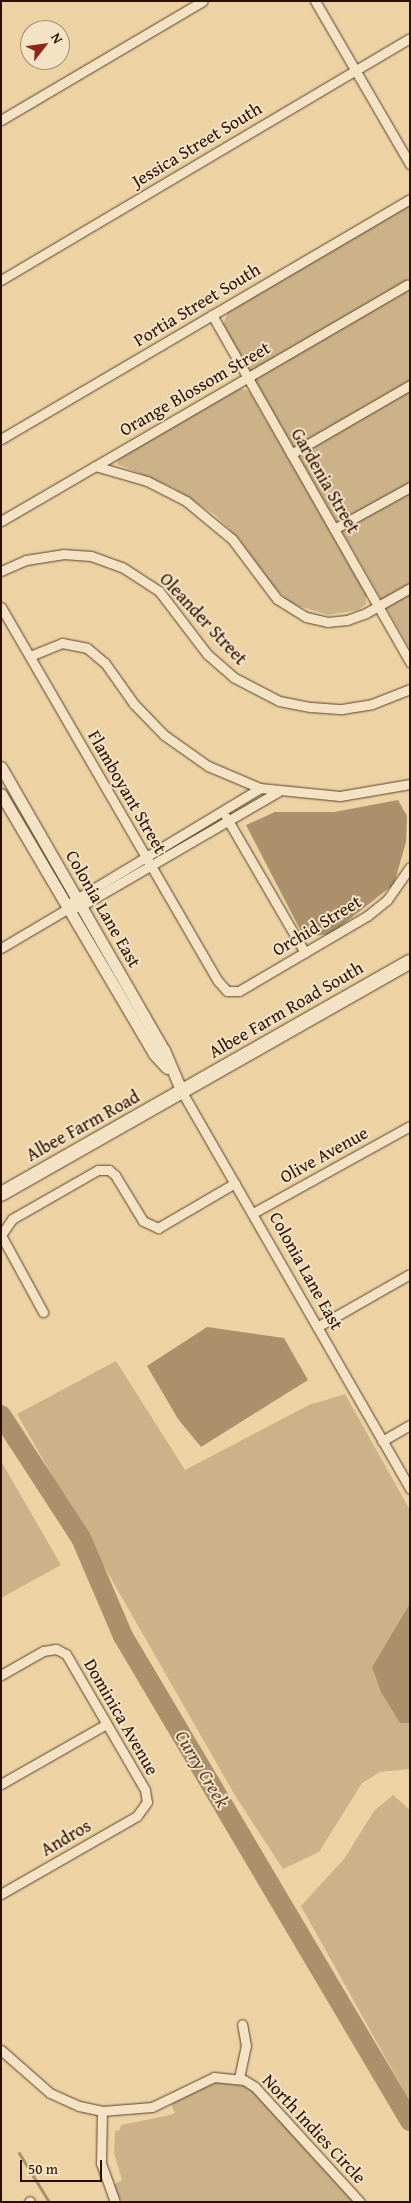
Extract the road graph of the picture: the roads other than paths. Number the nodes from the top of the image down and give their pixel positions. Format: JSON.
{"nodes":[{"id":1,"x":203,"y":1,"type":"edge"},
{"id":2,"x":315,"y":1,"type":"edge"},
{"id":3,"x":410,"y":38,"type":"edge"},
{"id":4,"x":356,"y":70,"type":"junction"},
{"id":5,"x":1,"y":120,"type":"edge"},
{"id":6,"x":410,"y":164,"type":"edge"},
{"id":7,"x":410,"y":199,"type":"edge"},
{"id":8,"x":1,"y":280,"type":"edge"},
{"id":9,"x":406,"y":285,"type":"dead end"},
{"id":10,"x":212,"y":316,"type":"junction"},
{"id":11,"x":246,"y":377,"type":"junction"},
{"id":12,"x":410,"y":385,"type":"edge"},
{"id":13,"x":1,"y":439,"type":"edge"},
{"id":14,"x":291,"y":454,"type":"junction"},
{"id":15,"x":95,"y":466,"type":"junction"},
{"id":16,"x":410,"y":487,"type":"edge"},
{"id":17,"x":1,"y":521,"type":"edge"},
{"id":18,"x":334,"y":530,"type":"junction"},
{"id":19,"x":1,"y":570,"type":"edge"},
{"id":20,"x":410,"y":588,"type":"edge"},
{"id":21,"x":378,"y":606,"type":"junction"},
{"id":22,"x":1,"y":607,"type":"edge"},
{"id":23,"x":30,"y":656,"type":"junction"},
{"id":24,"x":410,"y":662,"type":"edge"},
{"id":25,"x":410,"y":689,"type":"edge"},
{"id":26,"x":1,"y":767,"type":"edge"},
{"id":27,"x":410,"y":784,"type":"edge"},
{"id":28,"x":260,"y":788,"type":"junction"},
{"id":29,"x":278,"y":792,"type":"junction"},
{"id":30,"x":1,"y":794,"type":"edge"},
{"id":31,"x":222,"y":810,"type":"junction"},
{"id":32,"x":228,"y":821,"type":"junction"},
{"id":33,"x":145,"y":856,"type":"junction"},
{"id":34,"x":151,"y":866,"type":"junction"},
{"id":35,"x":410,"y":867,"type":"edge"},
{"id":36,"x":78,"y":901,"type":"junction"},
{"id":37,"x":67,"y":909,"type":"junction"},
{"id":38,"x":1,"y":948,"type":"edge"},
{"id":39,"x":305,"y":953,"type":"junction"},
{"id":40,"x":410,"y":962,"type":"edge"},
{"id":41,"x":227,"y":991,"type":"joint"},
{"id":42,"x":170,"y":1070,"type":"junction"},
{"id":43,"x":182,"y":1092,"type":"junction"},
{"id":44,"x":410,"y":1126,"type":"edge"},
{"id":45,"x":235,"y":1183,"type":"junction"},
{"id":46,"x":1,"y":1194,"type":"edge"},
{"id":47,"x":253,"y":1213,"type":"junction"},
{"id":48,"x":1,"y":1235,"type":"edge"},
{"id":49,"x":410,"y":1274,"type":"edge"},
{"id":50,"x":42,"y":1312,"type":"dead end"},
{"id":51,"x":317,"y":1327,"type":"junction"},
{"id":52,"x":410,"y":1425,"type":"edge"},
{"id":53,"x":382,"y":1441,"type":"junction"},
{"id":54,"x":410,"y":1489,"type":"edge"},
{"id":55,"x":1,"y":1675,"type":"edge"},
{"id":56,"x":106,"y":1724,"type":"junction"},
{"id":57,"x":1,"y":1784,"type":"edge"},
{"id":58,"x":145,"y":1808,"type":"joint"},
{"id":59,"x":1,"y":1894,"type":"edge"},
{"id":60,"x":242,"y":2024,"type":"dead end"},
{"id":61,"x":1,"y":2050,"type":"edge"},
{"id":62,"x":239,"y":2078,"type":"junction"},
{"id":63,"x":102,"y":2111,"type":"junction"},
{"id":64,"x":115,"y":2202,"type":"edge"},
{"id":65,"x":360,"y":2202,"type":"edge"}],
"edges":[{"from":1,"to":5,"type":"street"},
{"from":2,"to":4,"type":"street"},
{"from":3,"to":4,"type":"street","name":"Jessica Street South"},
{"from":4,"to":6,"type":"street"},
{"from":4,"to":8,"type":"street","name":"Jessica Street South"},
{"from":7,"to":10,"type":"street","name":"Portia Street South"},
{"from":9,"to":11,"type":"street","name":"Orange Blossom Street"},
{"from":10,"to":11,"type":"street","name":"Gardenia Street"},
{"from":10,"to":13,"type":"street","name":"Portia Street South"},
{"from":11,"to":14,"type":"street","name":"Gardenia Street"},
{"from":11,"to":15,"type":"street","name":"Orange Blossom Street"},
{"from":12,"to":14,"type":"street"},
{"from":14,"to":18,"type":"street","name":"Gardenia Street"},
{"from":15,"to":17,"type":"street","name":"Orange Blossom Street"},
{"from":15,"to":21,"type":"street"},
{"from":16,"to":18,"type":"street"},
{"from":18,"to":21,"type":"street","name":"Gardenia Street"},
{"from":19,"to":25,"type":"street","name":"Oleander Street"},
{"from":20,"to":21,"type":"street"},
{"from":21,"to":24,"type":"street","name":"Gardenia Street"},
{"from":22,"to":23,"type":"street","name":"Flamboyant Street"},
{"from":23,"to":28,"type":"street"},
{"from":23,"to":33,"type":"street","name":"Flamboyant Street"},
{"from":26,"to":36,"type":"street","name":"Colonia Lane East"},
{"from":27,"to":29,"type":"street"},
{"from":28,"to":29,"type":"street"},
{"from":28,"to":31,"type":"street"},
{"from":29,"to":32,"type":"street"},
{"from":30,"to":37,"type":"street","name":"Colonia Lane East"},
{"from":31,"to":32,"type":"street"},
{"from":31,"to":33,"type":"street"},
{"from":32,"to":34,"type":"street"},
{"from":32,"to":39,"type":"street"},
{"from":33,"to":34,"type":"street","name":"Flamboyant Street"},
{"from":33,"to":36,"type":"street"},
{"from":34,"to":36,"type":"street"},
{"from":34,"to":41,"type":"street","name":"Flamboyant Street"},
{"from":35,"to":39,"type":"street","name":"Orchid Street"},
{"from":36,"to":37,"type":"street"},
{"from":36,"to":42,"type":"street","name":"Colonia Lane East"},
{"from":37,"to":38,"type":"street"},
{"from":37,"to":42,"type":"street","name":"Colonia Lane East"},
{"from":39,"to":41,"type":"street","name":"Orchid Street"},
{"from":40,"to":43,"type":"main road","name":"Albee Farm Road South"},
{"from":42,"to":43,"type":"street","name":"Colonia Lane East"},
{"from":43,"to":45,"type":"street","name":"Colonia Lane East"},
{"from":43,"to":46,"type":"main road","name":"Albee Farm Road"},
{"from":44,"to":47,"type":"street","name":"Olive Avenue"},
{"from":45,"to":47,"type":"street","name":"Colonia Lane East"},
{"from":45,"to":48,"type":"street"},
{"from":47,"to":51,"type":"street","name":"Colonia Lane East"},
{"from":48,"to":50,"type":"street"},
{"from":49,"to":51,"type":"street"},
{"from":51,"to":53,"type":"street","name":"Colonia Lane East"},
{"from":52,"to":53,"type":"street"},
{"from":53,"to":54,"type":"street","name":"Colonia Lane East"},
{"from":55,"to":56,"type":"street","name":"Dominica Avenue"},
{"from":56,"to":57,"type":"street"},
{"from":56,"to":58,"type":"street","name":"Dominica Avenue"},
{"from":58,"to":59,"type":"street","name":"Andros"},
{"from":60,"to":62,"type":"street"},
{"from":61,"to":63,"type":"street","name":"North Indies Circle"},
{"from":62,"to":63,"type":"street","name":"North Indies Circle"},
{"from":62,"to":65,"type":"street","name":"North Indies Circle"},
{"from":63,"to":64,"type":"street"}]}
